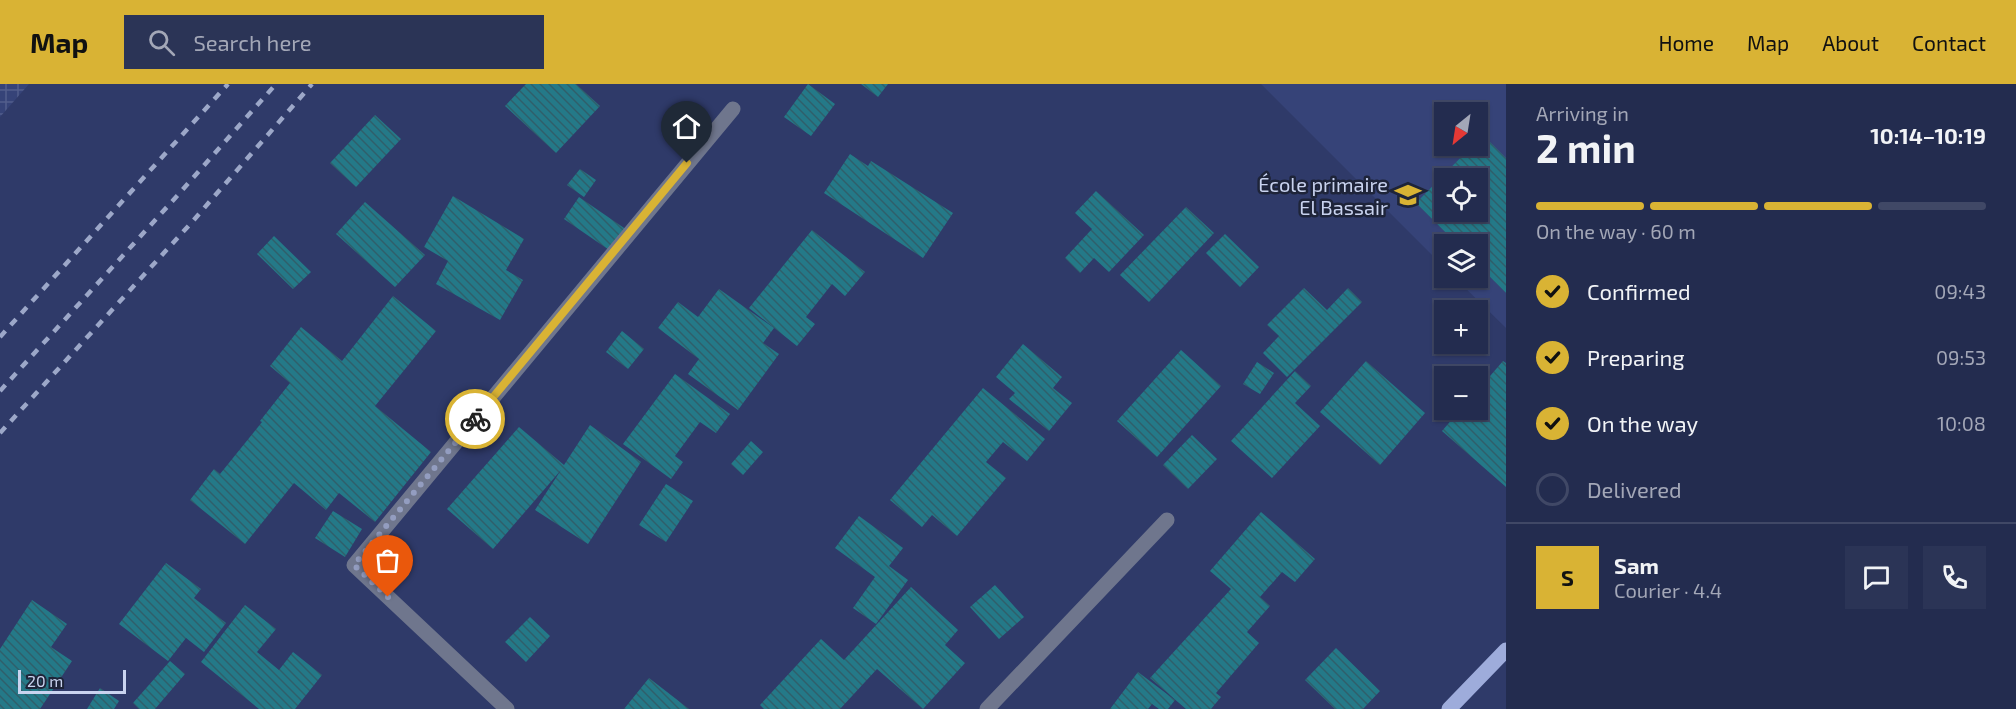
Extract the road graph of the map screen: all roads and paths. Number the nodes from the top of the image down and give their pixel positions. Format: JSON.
{"nodes":[{"id":1,"x":733,"y":109,"type":"dead end"},
{"id":2,"x":1167,"y":520,"type":"dead end"},
{"id":3,"x":1506,"y":650,"type":"edge"},
{"id":4,"x":507,"y":709,"type":"edge"},
{"id":5,"x":987,"y":709,"type":"edge"},
{"id":6,"x":1449,"y":709,"type":"edge"}],
"edges":[{"from":1,"to":4,"type":"street"},
{"from":2,"to":5,"type":"street"},
{"from":3,"to":6,"type":"main road"}]}
